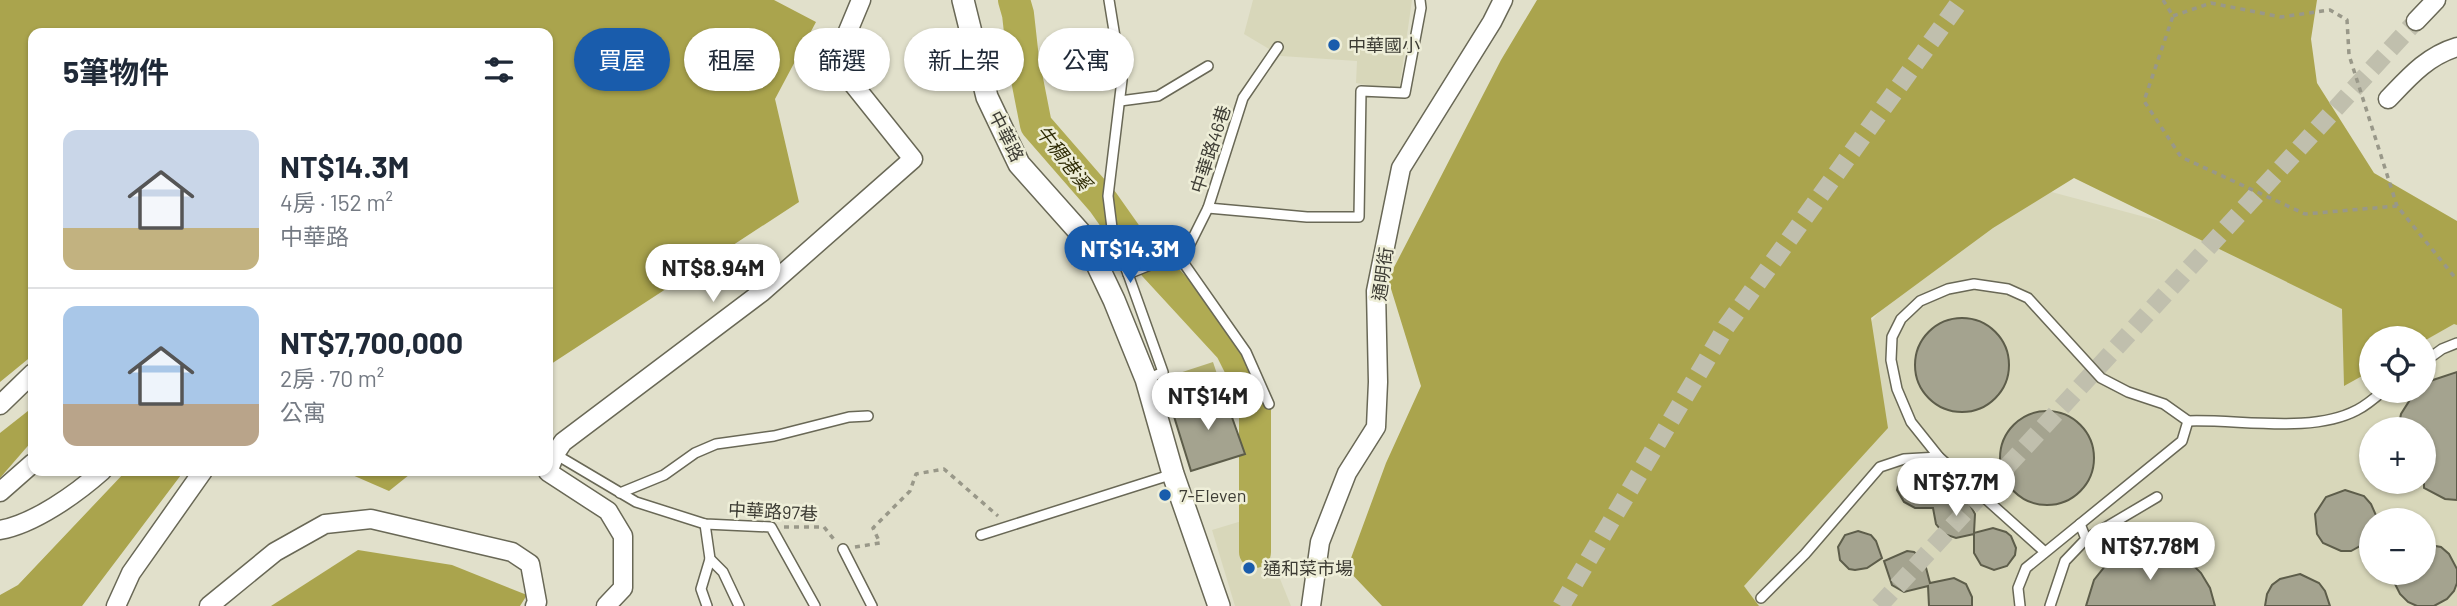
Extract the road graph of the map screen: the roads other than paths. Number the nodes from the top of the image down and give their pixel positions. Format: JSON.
{"nodes":[{"id":1,"x":861,"y":0,"type":"edge"},
{"id":2,"x":963,"y":0,"type":"edge"},
{"id":3,"x":1109,"y":0,"type":"edge"},
{"id":4,"x":1420,"y":0,"type":"edge"},
{"id":5,"x":1503,"y":0,"type":"edge"},
{"id":6,"x":2436,"y":0,"type":"edge"},
{"id":7,"x":2416,"y":21,"type":"tunnel mouth"},
{"id":8,"x":1278,"y":47,"type":"dead end"},
{"id":9,"x":2457,"y":47,"type":"edge"},
{"id":10,"x":1208,"y":66,"type":"dead end"},
{"id":11,"x":2388,"y":99,"type":"dead end"},
{"id":12,"x":1120,"y":101,"type":"junction"},
{"id":13,"x":1208,"y":208,"type":"junction"},
{"id":14,"x":1175,"y":256,"type":"junction"},
{"id":15,"x":1132,"y":273,"type":"junction"},
{"id":16,"x":2457,"y":343,"type":"edge"},
{"id":17,"x":2436,"y":353,"type":"edge"},
{"id":18,"x":28,"y":378,"type":"edge"},
{"id":19,"x":1146,"y":379,"type":"junction"},
{"id":20,"x":2366,"y":403,"type":"edge"},
{"id":21,"x":1269,"y":404,"type":"dead end"},
{"id":22,"x":0,"y":405,"type":"edge"},
{"id":23,"x":868,"y":416,"type":"dead end"},
{"id":24,"x":2188,"y":421,"type":"junction"},
{"id":25,"x":555,"y":454,"type":"junction"},
{"id":26,"x":1940,"y":457,"type":"junction"},
{"id":27,"x":553,"y":459,"type":"edge"},
{"id":28,"x":28,"y":467,"type":"edge"},
{"id":29,"x":1173,"y":474,"type":"junction"},
{"id":30,"x":553,"y":475,"type":"edge"},
{"id":31,"x":96,"y":476,"type":"edge"},
{"id":32,"x":199,"y":476,"type":"edge"},
{"id":33,"x":0,"y":492,"type":"edge"},
{"id":34,"x":620,"y":493,"type":"junction"},
{"id":35,"x":2157,"y":497,"type":"dead end"},
{"id":36,"x":705,"y":524,"type":"junction"},
{"id":37,"x":2080,"y":524,"type":"junction"},
{"id":38,"x":0,"y":530,"type":"edge"},
{"id":39,"x":981,"y":534,"type":"dead end"},
{"id":40,"x":2085,"y":539,"type":"junction"},
{"id":41,"x":843,"y":549,"type":"road end"},
{"id":42,"x":2045,"y":552,"type":"junction"},
{"id":43,"x":710,"y":559,"type":"junction"},
{"id":44,"x":1761,"y":598,"type":"dead end"},
{"id":45,"x":116,"y":606,"type":"edge"},
{"id":46,"x":209,"y":606,"type":"edge"},
{"id":47,"x":535,"y":606,"type":"edge"},
{"id":48,"x":606,"y":606,"type":"edge"},
{"id":49,"x":707,"y":606,"type":"edge"},
{"id":50,"x":739,"y":606,"type":"edge"},
{"id":51,"x":815,"y":606,"type":"edge"},
{"id":52,"x":872,"y":606,"type":"edge"},
{"id":53,"x":1219,"y":606,"type":"edge"},
{"id":54,"x":1311,"y":606,"type":"edge"},
{"id":55,"x":2020,"y":606,"type":"edge"},
{"id":56,"x":2050,"y":606,"type":"edge"}],
"edges":[{"from":1,"to":25,"type":"street"},
{"from":2,"to":19,"type":"street","name":"中華路"},
{"from":3,"to":12,"type":"lane"},
{"from":4,"to":13,"type":"lane"},
{"from":5,"to":54,"type":"street","name":"通明街"},
{"from":6,"to":7,"type":"street"},
{"from":8,"to":13,"type":"lane","name":"中華路46巷"},
{"from":9,"to":11,"type":"street"},
{"from":10,"to":12,"type":"lane"},
{"from":12,"to":15,"type":"lane"},
{"from":13,"to":14,"type":"lane","name":"中華路46巷"},
{"from":14,"to":15,"type":"lane"},
{"from":14,"to":21,"type":"lane"},
{"from":15,"to":19,"type":"lane"},
{"from":16,"to":17,"type":"lane"},
{"from":18,"to":22,"type":"street"},
{"from":19,"to":29,"type":"street","name":"中華路"},
{"from":20,"to":24,"type":"lane"},
{"from":23,"to":34,"type":"lane"},
{"from":24,"to":26,"type":"lane"},
{"from":24,"to":37,"type":"lane"},
{"from":25,"to":27,"type":"street"},
{"from":25,"to":34,"type":"lane","name":"中華路97巷"},
{"from":26,"to":42,"type":"lane"},
{"from":26,"to":44,"type":"lane"},
{"from":28,"to":33,"type":"street"},
{"from":29,"to":39,"type":"lane"},
{"from":29,"to":53,"type":"street","name":"中華路"},
{"from":30,"to":48,"type":"street"},
{"from":31,"to":38,"type":"street"},
{"from":32,"to":45,"type":"street"},
{"from":34,"to":36,"type":"lane","name":"中華路97巷"},
{"from":35,"to":40,"type":"lane"},
{"from":36,"to":43,"type":"lane"},
{"from":36,"to":51,"type":"lane","name":"中華路97巷"},
{"from":37,"to":40,"type":"lane"},
{"from":37,"to":42,"type":"lane"},
{"from":40,"to":56,"type":"lane"},
{"from":41,"to":52,"type":"lane"},
{"from":42,"to":55,"type":"lane"},
{"from":43,"to":49,"type":"lane"},
{"from":43,"to":50,"type":"lane"},
{"from":46,"to":47,"type":"street"}]}
